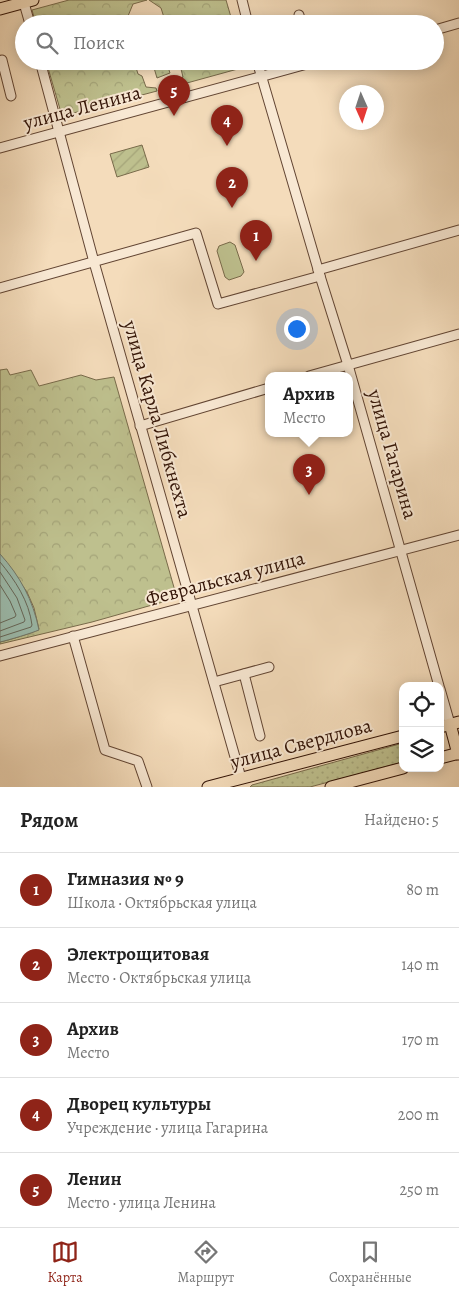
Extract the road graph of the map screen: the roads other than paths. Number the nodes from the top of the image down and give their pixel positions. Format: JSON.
{"nodes":[{"id":1,"x":242,"y":0,"type":"edge"},
{"id":2,"x":28,"y":1,"type":"edge"},
{"id":3,"x":1,"y":6,"type":"edge"},
{"id":4,"x":29,"y":15,"type":"edge"},
{"id":5,"x":246,"y":15,"type":"edge"},
{"id":6,"x":459,"y":23,"type":"edge"},
{"id":7,"x":444,"y":27,"type":"edge"},
{"id":8,"x":0,"y":61,"type":"edge"},
{"id":9,"x":42,"y":70,"type":"edge"},
{"id":10,"x":260,"y":70,"type":"edge"},
{"id":11,"x":284,"y":70,"type":"edge"},
{"id":12,"x":262,"y":76,"type":"junction"},
{"id":13,"x":12,"y":96,"type":"dead end"},
{"id":14,"x":58,"y":131,"type":"junction"},
{"id":15,"x":0,"y":148,"type":"edge"},
{"id":16,"x":459,"y":230,"type":"edge"},
{"id":17,"x":94,"y":262,"type":"junction"},
{"id":18,"x":319,"y":273,"type":"junction"},
{"id":19,"x":0,"y":288,"type":"edge"},
{"id":20,"x":459,"y":334,"type":"edge"},
{"id":21,"x":348,"y":365,"type":"junction"},
{"id":22,"x":323,"y":372,"type":"edge"},
{"id":23,"x":350,"y":372,"type":"edge"},
{"id":24,"x":353,"y":382,"type":"edge"},
{"id":25,"x":265,"y":389,"type":"edge"},
{"id":26,"x":140,"y":426,"type":"junction"},
{"id":27,"x":459,"y":535,"type":"edge"},
{"id":28,"x":401,"y":550,"type":"junction"},
{"id":29,"x":192,"y":605,"type":"junction"},
{"id":30,"x":74,"y":636,"type":"junction"},
{"id":31,"x":0,"y":656,"type":"edge"},
{"id":32,"x":268,"y":667,"type":"dead end"},
{"id":33,"x":244,"y":674,"type":"junction"},
{"id":34,"x":214,"y":682,"type":"junction"},
{"id":35,"x":439,"y":682,"type":"edge"},
{"id":36,"x":444,"y":702,"type":"edge"},
{"id":37,"x":450,"y":724,"type":"edge"},
{"id":38,"x":260,"y":736,"type":"dead end"},
{"id":39,"x":399,"y":737,"type":"edge"},
{"id":40,"x":459,"y":755,"type":"edge"},
{"id":41,"x":444,"y":757,"type":"edge"},
{"id":42,"x":399,"y":769,"type":"edge"},
{"id":43,"x":242,"y":783,"type":"edge"},
{"id":44,"x":147,"y":787,"type":"edge"},
{"id":45,"x":208,"y":787,"type":"edge"},
{"id":46,"x":331,"y":787,"type":"edge"}],
"edges":[{"from":1,"to":5,"type":"street"},
{"from":2,"to":3,"type":"main road"},
{"from":2,"to":4,"type":"street"},
{"from":6,"to":7,"type":"street"},
{"from":8,"to":13,"type":"street"},
{"from":9,"to":14,"type":"street","name":"улица Карла Либкнехта"},
{"from":10,"to":12,"type":"street","name":"улица Гагарина"},
{"from":11,"to":12,"type":"street","name":"улица Ленина"},
{"from":12,"to":14,"type":"street","name":"улица Ленина"},
{"from":12,"to":18,"type":"street","name":"улица Гагарина"},
{"from":14,"to":15,"type":"street","name":"улица Ленина"},
{"from":14,"to":17,"type":"street","name":"улица Карла Либкнехта"},
{"from":16,"to":18,"type":"street"},
{"from":17,"to":18,"type":"street"},
{"from":17,"to":19,"type":"street"},
{"from":17,"to":26,"type":"street","name":"улица Карла Либкнехта"},
{"from":18,"to":21,"type":"street","name":"улица Гагарина"},
{"from":20,"to":21,"type":"street"},
{"from":21,"to":22,"type":"street"},
{"from":21,"to":23,"type":"street","name":"улица Гагарина"},
{"from":24,"to":28,"type":"street","name":"улица Гагарина"},
{"from":25,"to":26,"type":"street"},
{"from":26,"to":29,"type":"street","name":"улица Карла Либкнехта"},
{"from":27,"to":28,"type":"street","name":"Февральская улица"},
{"from":28,"to":29,"type":"street","name":"Февральская улица"},
{"from":28,"to":35,"type":"street","name":"улица Гагарина"},
{"from":29,"to":30,"type":"street","name":"Февральская улица"},
{"from":29,"to":34,"type":"street","name":"улица Карла Либкнехта"},
{"from":30,"to":31,"type":"street","name":"Февральская улица"},
{"from":30,"to":44,"type":"street"},
{"from":32,"to":33,"type":"street"},
{"from":33,"to":34,"type":"street"},
{"from":33,"to":38,"type":"street"},
{"from":34,"to":43,"type":"street","name":"улица Карла Либкнехта"},
{"from":36,"to":37,"type":"street","name":"улица Гагарина"},
{"from":37,"to":40,"type":"main road","name":"улица Гагарина"},
{"from":39,"to":43,"type":"main road","name":"улица Свердлова"},
{"from":40,"to":41,"type":"main road"},
{"from":42,"to":46,"type":"main road"},
{"from":43,"to":45,"type":"main road","name":"улица Свердлова"}]}
